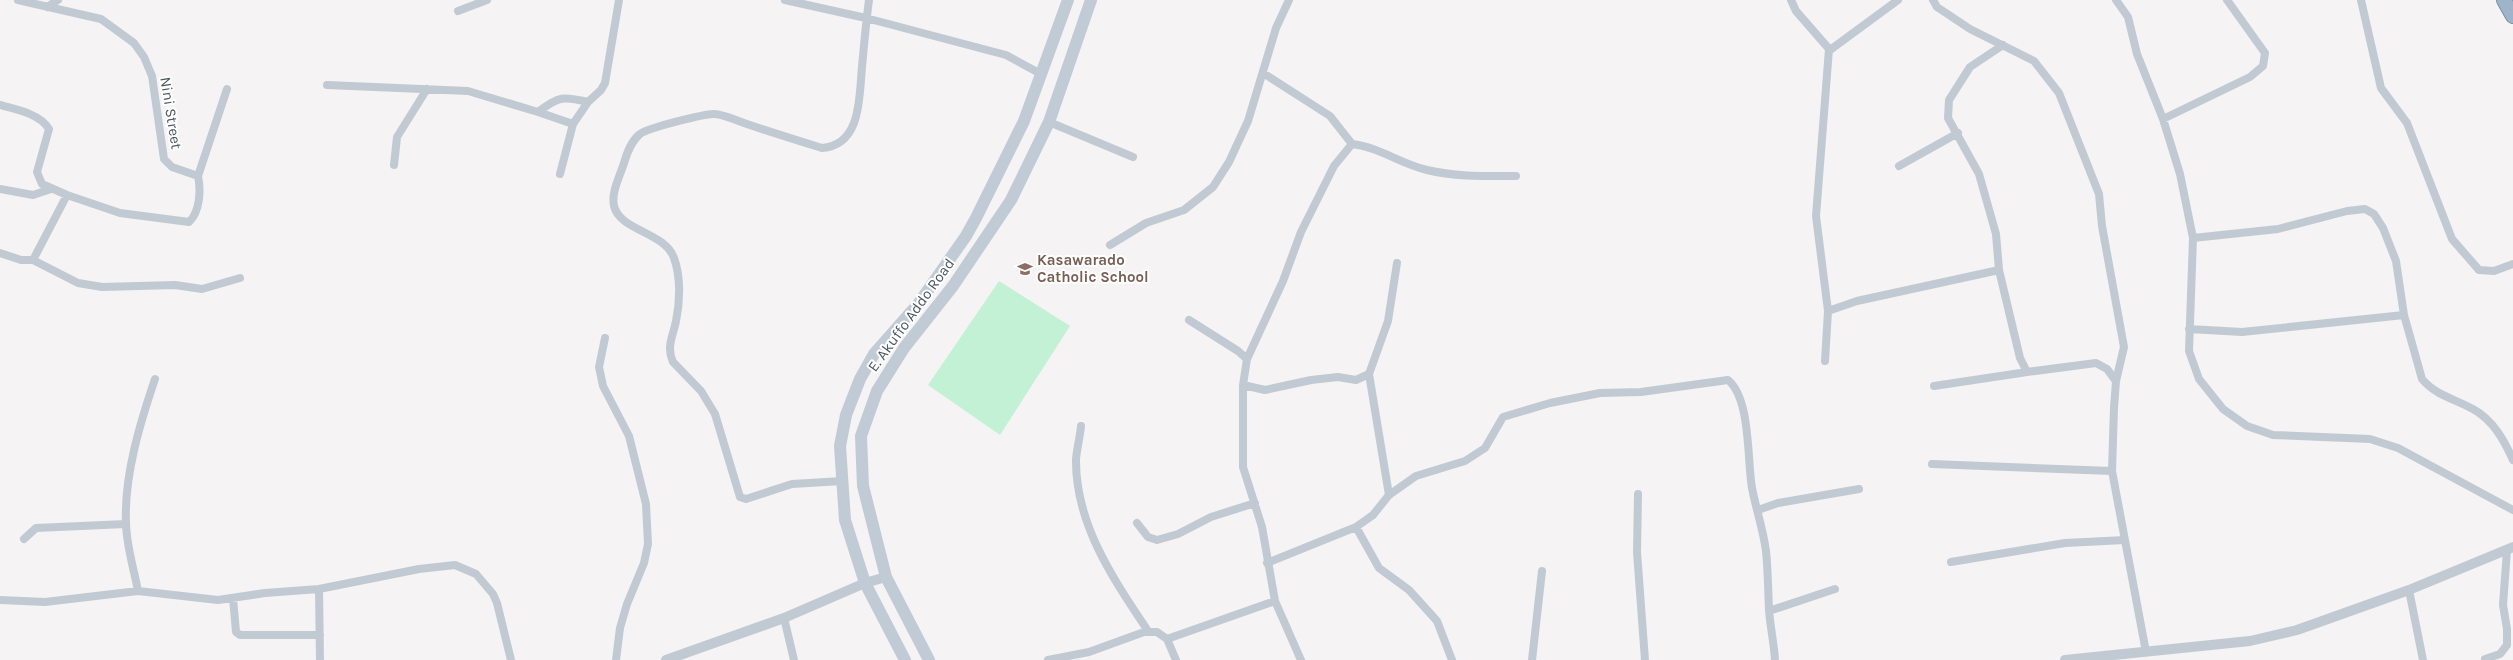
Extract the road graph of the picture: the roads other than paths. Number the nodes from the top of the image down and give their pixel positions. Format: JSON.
{"nodes":[{"id":1,"x":18,"y":0,"type":"edge"},
{"id":2,"x":58,"y":0,"type":"edge"},
{"id":3,"x":487,"y":0,"type":"edge"},
{"id":4,"x":619,"y":0,"type":"edge"},
{"id":5,"x":785,"y":0,"type":"edge"},
{"id":6,"x":869,"y":0,"type":"edge"},
{"id":7,"x":1068,"y":0,"type":"edge"},
{"id":8,"x":1091,"y":0,"type":"edge"},
{"id":9,"x":1289,"y":0,"type":"edge"},
{"id":10,"x":1791,"y":0,"type":"edge"},
{"id":11,"x":1898,"y":0,"type":"edge"},
{"id":12,"x":1933,"y":0,"type":"edge"},
{"id":13,"x":2116,"y":0,"type":"edge"},
{"id":14,"x":2227,"y":0,"type":"edge"},
{"id":15,"x":2362,"y":0,"type":"edge"},
{"id":16,"x":2504,"y":0,"type":"edge"},
{"id":17,"x":46,"y":7,"type":"junction"},
{"id":18,"x":458,"y":11,"type":"dead end"},
{"id":19,"x":2513,"y":16,"type":"edge"},
{"id":20,"x":866,"y":18,"type":"junction"},
{"id":21,"x":2003,"y":45,"type":"junction"},
{"id":22,"x":1829,"y":50,"type":"junction"},
{"id":23,"x":1263,"y":73,"type":"junction"},
{"id":24,"x":1041,"y":74,"type":"junction"},
{"id":25,"x":327,"y":85,"type":"dead end"},
{"id":26,"x":227,"y":89,"type":"dead end"},
{"id":27,"x":427,"y":89,"type":"junction"},
{"id":28,"x":588,"y":102,"type":"junction"},
{"id":29,"x":0,"y":105,"type":"edge"},
{"id":30,"x":538,"y":112,"type":"junction"},
{"id":31,"x":2163,"y":119,"type":"junction"},
{"id":32,"x":1049,"y":122,"type":"junction"},
{"id":33,"x":573,"y":124,"type":"junction"},
{"id":34,"x":1958,"y":133,"type":"junction"},
{"id":35,"x":1352,"y":144,"type":"junction"},
{"id":36,"x":1133,"y":157,"type":"dead end"},
{"id":37,"x":394,"y":165,"type":"dead end"},
{"id":38,"x":1898,"y":166,"type":"dead end"},
{"id":39,"x":560,"y":174,"type":"dead end"},
{"id":40,"x":198,"y":176,"type":"junction"},
{"id":41,"x":1516,"y":176,"type":"dead end"},
{"id":42,"x":0,"y":189,"type":"edge"},
{"id":43,"x":51,"y":189,"type":"junction"},
{"id":44,"x":67,"y":195,"type":"junction"},
{"id":45,"x":2194,"y":238,"type":"junction"},
{"id":46,"x":1110,"y":246,"type":"dead end"},
{"id":47,"x":0,"y":253,"type":"edge"},
{"id":48,"x":33,"y":260,"type":"junction"},
{"id":49,"x":1397,"y":263,"type":"dead end"},
{"id":50,"x":2513,"y":264,"type":"edge"},
{"id":51,"x":2000,"y":270,"type":"junction"},
{"id":52,"x":240,"y":278,"type":"dead end"},
{"id":53,"x":1828,"y":311,"type":"junction"},
{"id":54,"x":2404,"y":315,"type":"junction"},
{"id":55,"x":1189,"y":320,"type":"dead end"},
{"id":56,"x":2189,"y":328,"type":"junction"},
{"id":57,"x":606,"y":338,"type":"dead end"},
{"id":58,"x":1247,"y":359,"type":"junction"},
{"id":59,"x":1825,"y":361,"type":"dead end"},
{"id":60,"x":2027,"y":372,"type":"junction"},
{"id":61,"x":1369,"y":374,"type":"junction"},
{"id":62,"x":155,"y":379,"type":"dead end"},
{"id":63,"x":2116,"y":381,"type":"junction"},
{"id":64,"x":1243,"y":385,"type":"junction"},
{"id":65,"x":1934,"y":386,"type":"dead end"},
{"id":66,"x":1081,"y":426,"type":"dead end"},
{"id":67,"x":2513,"y":460,"type":"edge"},
{"id":68,"x":1932,"y":464,"type":"dead end"},
{"id":69,"x":2112,"y":471,"type":"junction"},
{"id":70,"x":842,"y":481,"type":"junction"},
{"id":71,"x":1859,"y":489,"type":"dead end"},
{"id":72,"x":1638,"y":494,"type":"dead end"},
{"id":73,"x":1389,"y":495,"type":"junction"},
{"id":74,"x":1255,"y":503,"type":"junction"},
{"id":75,"x":1758,"y":510,"type":"junction"},
{"id":76,"x":2513,"y":510,"type":"edge"},
{"id":77,"x":1137,"y":522,"type":"dead end"},
{"id":78,"x":126,"y":524,"type":"junction"},
{"id":79,"x":1356,"y":527,"type":"junction"},
{"id":80,"x":24,"y":539,"type":"dead end"},
{"id":81,"x":2125,"y":540,"type":"junction"},
{"id":82,"x":2510,"y":549,"type":"edge"},
{"id":83,"x":1951,"y":562,"type":"dead end"},
{"id":84,"x":1267,"y":563,"type":"junction"},
{"id":85,"x":1542,"y":571,"type":"dead end"},
{"id":86,"x":886,"y":577,"type":"junction"},
{"id":87,"x":865,"y":583,"type":"junction"},
{"id":88,"x":319,"y":589,"type":"junction"},
{"id":89,"x":1835,"y":589,"type":"dead end"},
{"id":90,"x":2409,"y":590,"type":"junction"},
{"id":91,"x":138,"y":591,"type":"junction"},
{"id":92,"x":233,"y":598,"type":"junction"},
{"id":93,"x":0,"y":600,"type":"edge"},
{"id":94,"x":1275,"y":601,"type":"junction"},
{"id":95,"x":1769,"y":611,"type":"junction"},
{"id":96,"x":784,"y":618,"type":"junction"},
{"id":97,"x":1148,"y":631,"type":"junction"},
{"id":98,"x":320,"y":634,"type":"junction"},
{"id":99,"x":1167,"y":638,"type":"junction"},
{"id":100,"x":2146,"y":652,"type":"junction"},
{"id":101,"x":2078,"y":659,"type":"edge"},
{"id":102,"x":2485,"y":659,"type":"dead end"},
{"id":103,"x":320,"y":660,"type":"edge"},
{"id":104,"x":511,"y":660,"type":"edge"},
{"id":105,"x":616,"y":660,"type":"edge"},
{"id":106,"x":666,"y":660,"type":"edge"},
{"id":107,"x":794,"y":660,"type":"edge"},
{"id":108,"x":905,"y":660,"type":"edge"},
{"id":109,"x":929,"y":660,"type":"edge"},
{"id":110,"x":1048,"y":660,"type":"edge"},
{"id":111,"x":1176,"y":660,"type":"edge"},
{"id":112,"x":1301,"y":660,"type":"edge"},
{"id":113,"x":1452,"y":660,"type":"edge"},
{"id":114,"x":1532,"y":660,"type":"edge"},
{"id":115,"x":1645,"y":660,"type":"edge"},
{"id":116,"x":1775,"y":660,"type":"edge"},
{"id":117,"x":2065,"y":660,"type":"edge"},
{"id":118,"x":2423,"y":660,"type":"edge"}],
"edges":[{"from":1,"to":17,"type":"street","name":"Nini Street"},
{"from":2,"to":17,"type":"street"},
{"from":3,"to":18,"type":"street"},
{"from":4,"to":28,"type":"street"},
{"from":5,"to":20,"type":"street"},
{"from":6,"to":20,"type":"street"},
{"from":7,"to":24,"type":"main road","name":"E. Akuffo Addo Road"},
{"from":8,"to":32,"type":"main road","name":"E. Akuffo Addo Road"},
{"from":9,"to":23,"type":"street"},
{"from":10,"to":22,"type":"street"},
{"from":11,"to":22,"type":"street"},
{"from":12,"to":21,"type":"street"},
{"from":13,"to":31,"type":"street"},
{"from":14,"to":31,"type":"street"},
{"from":15,"to":50,"type":"street"},
{"from":16,"to":19,"type":"highway"},
{"from":17,"to":40,"type":"street","name":"Nini Street"},
{"from":20,"to":24,"type":"street"},
{"from":20,"to":70,"type":"street"},
{"from":21,"to":34,"type":"street"},
{"from":21,"to":63,"type":"street"},
{"from":22,"to":53,"type":"street"},
{"from":23,"to":35,"type":"street"},
{"from":23,"to":46,"type":"street"},
{"from":24,"to":70,"type":"main road","name":"E. Akuffo Addo Road"},
{"from":25,"to":27,"type":"street"},
{"from":26,"to":40,"type":"street"},
{"from":27,"to":30,"type":"street"},
{"from":27,"to":37,"type":"street"},
{"from":28,"to":30,"type":"street"},
{"from":28,"to":33,"type":"street"},
{"from":29,"to":43,"type":"street"},
{"from":30,"to":33,"type":"street"},
{"from":31,"to":45,"type":"street"},
{"from":32,"to":36,"type":"street"},
{"from":32,"to":86,"type":"main road","name":"E. Akuffo Addo Road"},
{"from":33,"to":39,"type":"street"},
{"from":34,"to":38,"type":"street"},
{"from":34,"to":51,"type":"street"},
{"from":35,"to":41,"type":"street"},
{"from":35,"to":58,"type":"street"},
{"from":40,"to":44,"type":"street"},
{"from":42,"to":43,"type":"street"},
{"from":43,"to":44,"type":"street"},
{"from":44,"to":48,"type":"street"},
{"from":45,"to":54,"type":"street"},
{"from":45,"to":56,"type":"street"},
{"from":47,"to":48,"type":"street"},
{"from":48,"to":52,"type":"street"},
{"from":49,"to":61,"type":"street"},
{"from":51,"to":53,"type":"street"},
{"from":51,"to":60,"type":"street"},
{"from":53,"to":59,"type":"street"},
{"from":54,"to":56,"type":"street"},
{"from":54,"to":67,"type":"street"},
{"from":55,"to":58,"type":"street"},
{"from":56,"to":76,"type":"street"},
{"from":57,"to":105,"type":"street"},
{"from":58,"to":64,"type":"street"},
{"from":60,"to":63,"type":"street"},
{"from":60,"to":65,"type":"street"},
{"from":61,"to":64,"type":"street"},
{"from":61,"to":73,"type":"street"},
{"from":62,"to":78,"type":"street"},
{"from":63,"to":69,"type":"street"},
{"from":64,"to":74,"type":"street"},
{"from":66,"to":97,"type":"street"},
{"from":68,"to":69,"type":"street"},
{"from":69,"to":81,"type":"street"},
{"from":70,"to":87,"type":"main road","name":"E. Akuffo Addo Road"},
{"from":71,"to":75,"type":"street"},
{"from":72,"to":115,"type":"street"},
{"from":73,"to":75,"type":"street"},
{"from":73,"to":79,"type":"street"},
{"from":74,"to":77,"type":"street"},
{"from":74,"to":84,"type":"street"},
{"from":75,"to":95,"type":"street"},
{"from":78,"to":80,"type":"street"},
{"from":78,"to":91,"type":"street"},
{"from":79,"to":84,"type":"street"},
{"from":79,"to":113,"type":"street"},
{"from":81,"to":83,"type":"street"},
{"from":81,"to":100,"type":"street"},
{"from":82,"to":90,"type":"street"},
{"from":82,"to":102,"type":"street"},
{"from":84,"to":94,"type":"street"},
{"from":85,"to":114,"type":"street"},
{"from":86,"to":87,"type":"street"},
{"from":86,"to":109,"type":"main road","name":"E. Akuffo Addo Road"},
{"from":87,"to":96,"type":"street"},
{"from":87,"to":108,"type":"main road","name":"E. Akuffo Addo Road"},
{"from":88,"to":92,"type":"street"},
{"from":88,"to":98,"type":"street"},
{"from":88,"to":104,"type":"street"},
{"from":89,"to":95,"type":"street"},
{"from":90,"to":100,"type":"street"},
{"from":90,"to":118,"type":"street"},
{"from":91,"to":92,"type":"street"},
{"from":91,"to":93,"type":"street"},
{"from":92,"to":98,"type":"street"},
{"from":94,"to":99,"type":"street"},
{"from":94,"to":112,"type":"street"},
{"from":95,"to":116,"type":"street"},
{"from":96,"to":106,"type":"street"},
{"from":96,"to":107,"type":"street"},
{"from":97,"to":99,"type":"street"},
{"from":97,"to":110,"type":"street"},
{"from":98,"to":103,"type":"street"},
{"from":99,"to":111,"type":"street"},
{"from":100,"to":101,"type":"street"},
{"from":101,"to":117,"type":"street"}]}
